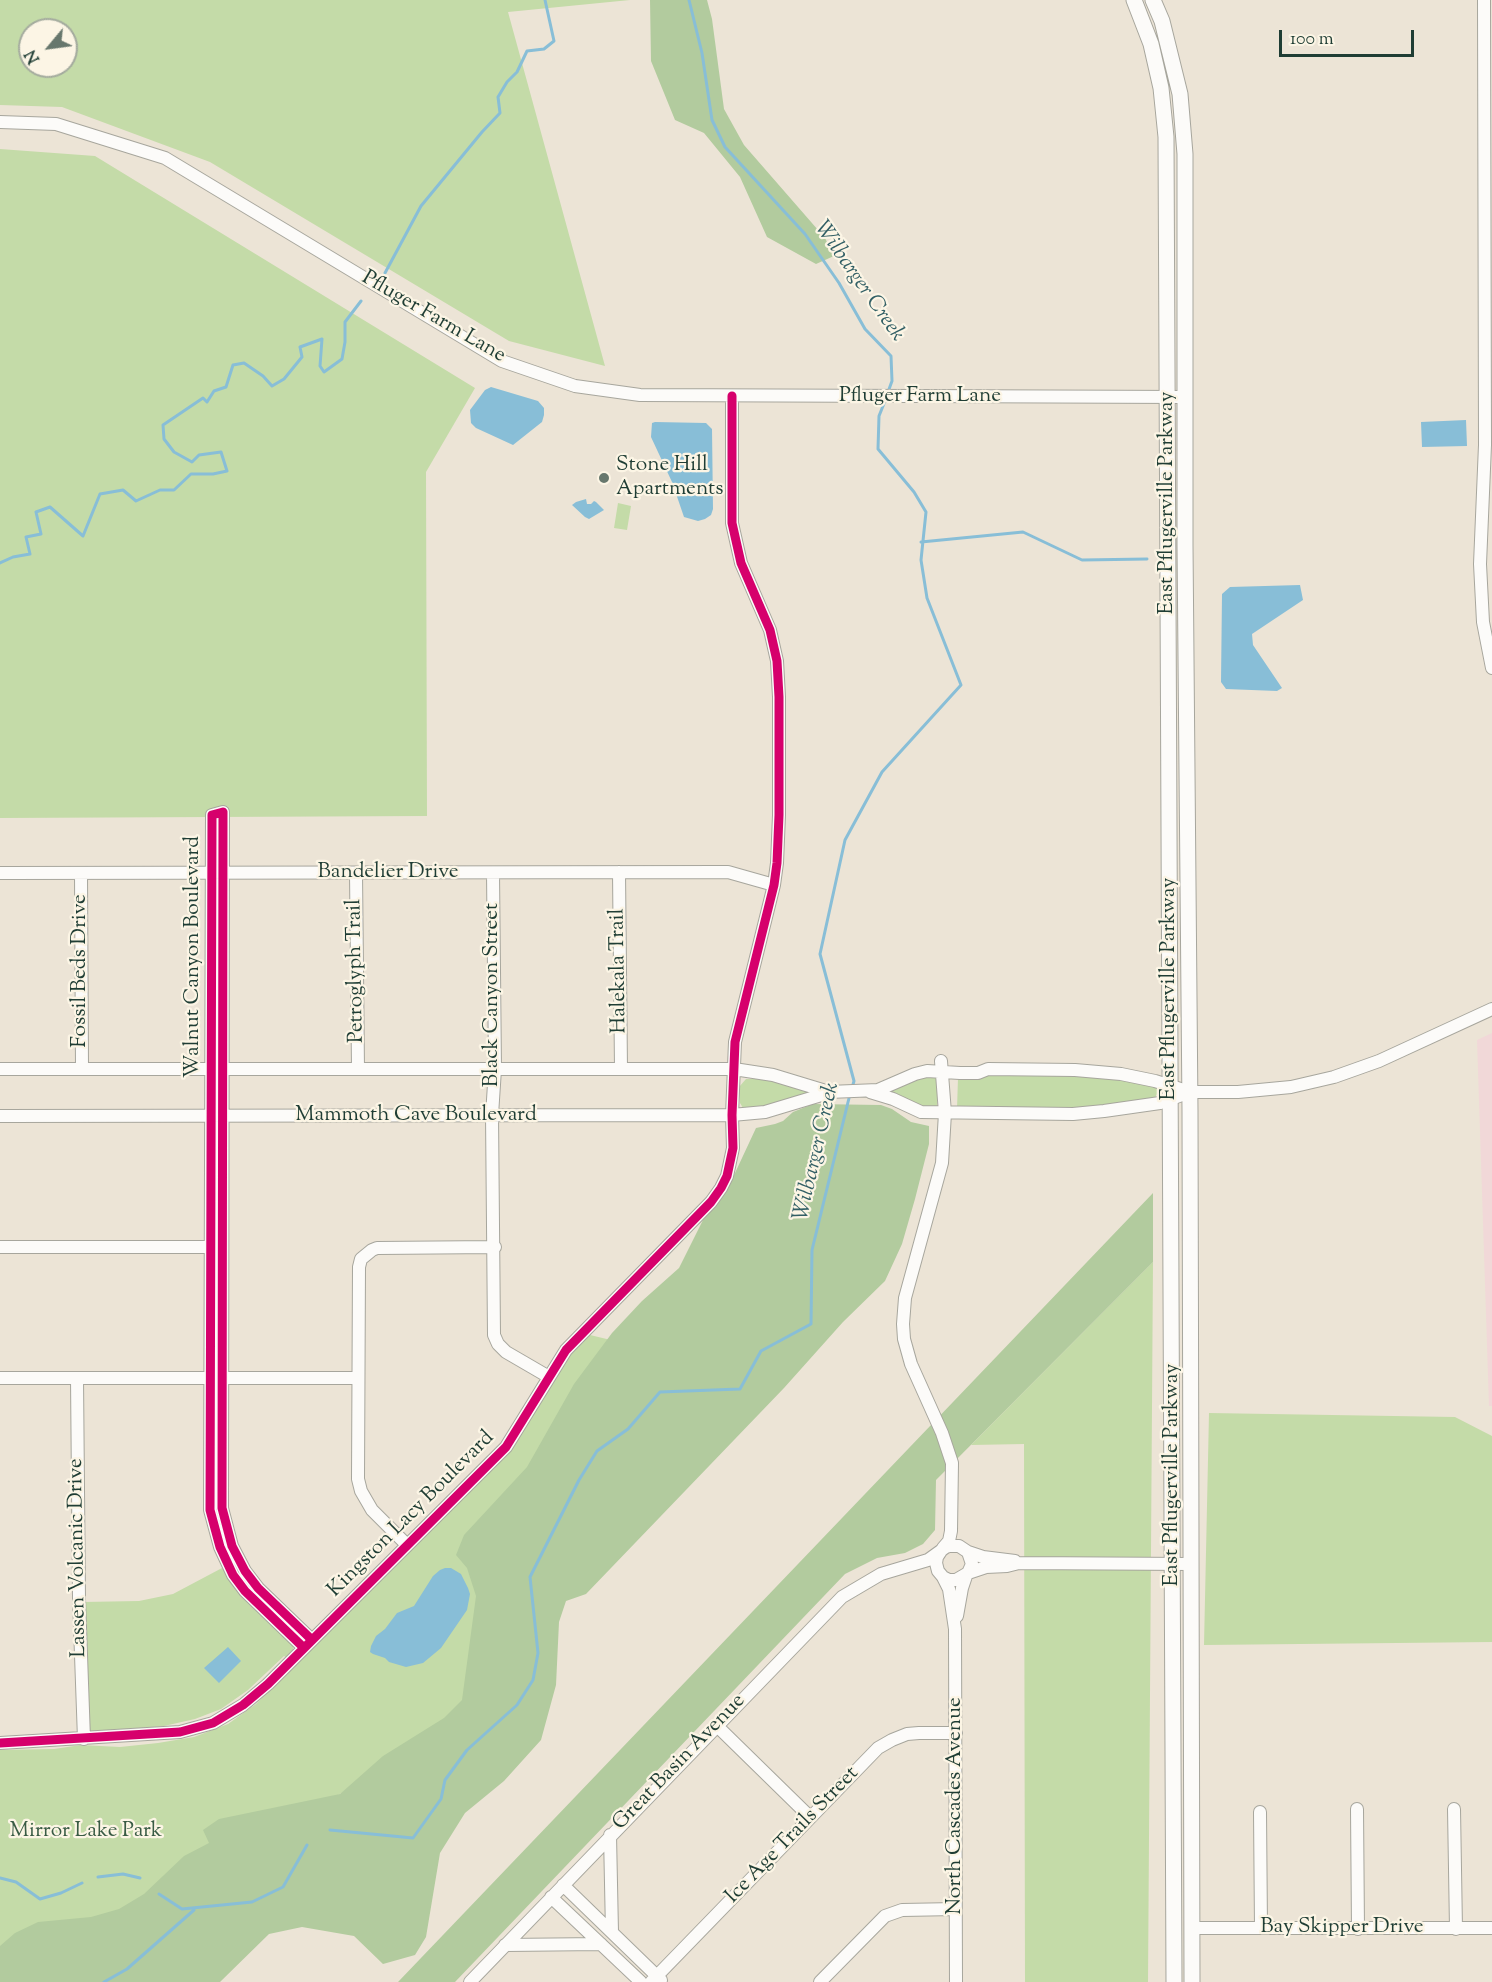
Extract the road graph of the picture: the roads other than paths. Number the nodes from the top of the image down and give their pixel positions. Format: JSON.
{"nodes":[{"id":1,"x":1134,"y":0,"type":"edge"},
{"id":2,"x":1153,"y":0,"type":"edge"},
{"id":3,"x":1484,"y":0,"type":"edge"},
{"id":4,"x":0,"y":122,"type":"edge"},
{"id":5,"x":732,"y":396,"type":"junction"},
{"id":6,"x":1168,"y":397,"type":"junction"},
{"id":7,"x":1186,"y":397,"type":"junction"},
{"id":8,"x":1489,"y":445,"type":"edge"},
{"id":9,"x":1492,"y":669,"type":"edge"},
{"id":10,"x":1188,"y":740,"type":"junction"},
{"id":11,"x":1169,"y":741,"type":"junction"},
{"id":12,"x":619,"y":872,"type":"junction"},
{"id":13,"x":0,"y":873,"type":"edge"},
{"id":14,"x":81,"y":873,"type":"junction"},
{"id":15,"x":218,"y":873,"type":"junction"},
{"id":16,"x":356,"y":873,"type":"junction"},
{"id":17,"x":493,"y":873,"type":"junction"},
{"id":18,"x":774,"y":885,"type":"junction"},
{"id":19,"x":1492,"y":1009,"type":"edge"},
{"id":20,"x":941,"y":1067,"type":"junction"},
{"id":21,"x":0,"y":1069,"type":"edge"},
{"id":22,"x":82,"y":1069,"type":"junction"},
{"id":23,"x":218,"y":1069,"type":"junction"},
{"id":24,"x":358,"y":1069,"type":"junction"},
{"id":25,"x":495,"y":1069,"type":"junction"},
{"id":26,"x":621,"y":1069,"type":"junction"},
{"id":27,"x":734,"y":1069,"type":"junction"},
{"id":28,"x":829,"y":1092,"type":"junction"},
{"id":29,"x":868,"y":1092,"type":"junction"},
{"id":30,"x":1170,"y":1092,"type":"junction"},
{"id":31,"x":1190,"y":1092,"type":"junction"},
{"id":32,"x":945,"y":1113,"type":"junction"},
{"id":33,"x":492,"y":1115,"type":"junction"},
{"id":34,"x":732,"y":1115,"type":"junction"},
{"id":35,"x":0,"y":1116,"type":"edge"},
{"id":36,"x":216,"y":1116,"type":"junction"},
{"id":37,"x":0,"y":1247,"type":"edge"},
{"id":38,"x":217,"y":1247,"type":"junction"},
{"id":39,"x":495,"y":1247,"type":"junction"},
{"id":40,"x":549,"y":1377,"type":"junction"},
{"id":41,"x":0,"y":1378,"type":"edge"},
{"id":42,"x":77,"y":1378,"type":"junction"},
{"id":43,"x":217,"y":1378,"type":"junction"},
{"id":44,"x":358,"y":1378,"type":"junction"},
{"id":45,"x":952,"y":1474,"type":"junction"},
{"id":46,"x":407,"y":1545,"type":"junction"},
{"id":47,"x":942,"y":1550,"type":"junction"},
{"id":48,"x":966,"y":1551,"type":"junction"},
{"id":49,"x":1019,"y":1563,"type":"junction"},
{"id":50,"x":1174,"y":1564,"type":"junction"},
{"id":51,"x":1191,"y":1564,"type":"junction"},
{"id":52,"x":906,"y":1566,"type":"junction"},
{"id":53,"x":967,"y":1574,"type":"junction"},
{"id":54,"x":941,"y":1575,"type":"junction"},
{"id":55,"x":955,"y":1629,"type":"junction"},
{"id":56,"x":308,"y":1644,"type":"junction"},
{"id":57,"x":717,"y":1726,"type":"junction"},
{"id":58,"x":956,"y":1733,"type":"junction"},
{"id":59,"x":84,"y":1739,"type":"junction"},
{"id":60,"x":0,"y":1743,"type":"edge"},
{"id":61,"x":1357,"y":1809,"type":"dead end"},
{"id":62,"x":1454,"y":1809,"type":"dead end"},
{"id":63,"x":1260,"y":1812,"type":"dead end"},
{"id":64,"x":810,"y":1817,"type":"junction"},
{"id":65,"x":610,"y":1835,"type":"junction"},
{"id":66,"x":563,"y":1885,"type":"junction"},
{"id":67,"x":552,"y":1897,"type":"junction"},
{"id":68,"x":956,"y":1909,"type":"junction"},
{"id":69,"x":1192,"y":1928,"type":"junction"},
{"id":70,"x":1261,"y":1928,"type":"junction"},
{"id":71,"x":1492,"y":1928,"type":"edge"},
{"id":72,"x":1358,"y":1929,"type":"junction"},
{"id":73,"x":1456,"y":1929,"type":"junction"},
{"id":74,"x":612,"y":1932,"type":"junction"},
{"id":75,"x":601,"y":1944,"type":"junction"},
{"id":76,"x":505,"y":1945,"type":"junction"},
{"id":77,"x":657,"y":1980,"type":"edge"},
{"id":78,"x":470,"y":1982,"type":"edge"},
{"id":79,"x":640,"y":1982,"type":"edge"},
{"id":80,"x":820,"y":1982,"type":"edge"},
{"id":81,"x":956,"y":1982,"type":"edge"},
{"id":82,"x":1174,"y":1982,"type":"edge"},
{"id":83,"x":1192,"y":1982,"type":"edge"}],
"edges":[{"from":1,"to":6,"type":"main road","name":"East Pflugerville Parkway"},
{"from":2,"to":7,"type":"main road","name":"East Pflugerville Parkway"},
{"from":3,"to":8,"type":"street"},
{"from":4,"to":5,"type":"street","name":"Pfluger Farm Lane"},
{"from":5,"to":6,"type":"street","name":"Pfluger Farm Lane"},
{"from":5,"to":18,"type":"street","name":"Kingston Lacy Boulevard"},
{"from":6,"to":7,"type":"street","name":"Pfluger Farm Lane"},
{"from":6,"to":11,"type":"main road","name":"East Pflugerville Parkway"},
{"from":7,"to":10,"type":"main road","name":"East Pflugerville Parkway"},
{"from":8,"to":9,"type":"street"},
{"from":10,"to":11,"type":"street"},
{"from":10,"to":31,"type":"main road","name":"East Pflugerville Parkway"},
{"from":11,"to":30,"type":"main road","name":"East Pflugerville Parkway"},
{"from":12,"to":17,"type":"street","name":"Bandelier Drive"},
{"from":12,"to":18,"type":"street","name":"Bandelier Drive"},
{"from":12,"to":26,"type":"street","name":"Halekala Trail"},
{"from":13,"to":14,"type":"street","name":"Bandelier Drive"},
{"from":14,"to":15,"type":"street","name":"Bandelier Drive"},
{"from":14,"to":22,"type":"street","name":"Fossil Beds Drive"},
{"from":15,"to":16,"type":"street","name":"Bandelier Drive"},
{"from":15,"to":23,"type":"street","name":"Walnut Canyon Boulevard"},
{"from":16,"to":17,"type":"street","name":"Bandelier Drive"},
{"from":16,"to":24,"type":"street","name":"Petroglyph Trail"},
{"from":17,"to":25,"type":"street","name":"Black Canyon Street"},
{"from":18,"to":27,"type":"street","name":"Kingston Lacy Boulevard"},
{"from":19,"to":31,"type":"street"},
{"from":20,"to":29,"type":"street","name":"Mammoth Cave Boulevard"},
{"from":20,"to":30,"type":"street","name":"Mammoth Cave Boulevard"},
{"from":20,"to":32,"type":"street"},
{"from":21,"to":22,"type":"street","name":"Mammoth Cave Boulevard"},
{"from":22,"to":23,"type":"street","name":"Mammoth Cave Boulevard"},
{"from":23,"to":24,"type":"street","name":"Mammoth Cave Boulevard"},
{"from":23,"to":36,"type":"street","name":"Walnut Canyon Boulevard"},
{"from":24,"to":25,"type":"street","name":"Mammoth Cave Boulevard"},
{"from":25,"to":26,"type":"street","name":"Mammoth Cave Boulevard"},
{"from":25,"to":33,"type":"street","name":"Black Canyon Street"},
{"from":26,"to":27,"type":"street","name":"Mammoth Cave Boulevard"},
{"from":27,"to":28,"type":"street","name":"Mammoth Cave Boulevard"},
{"from":27,"to":34,"type":"street","name":"Kingston Lacy Boulevard"},
{"from":28,"to":29,"type":"street","name":"Mammoth Cave Boulevard"},
{"from":28,"to":34,"type":"street","name":"Mammoth Cave Boulevard"},
{"from":29,"to":32,"type":"street","name":"Mammoth Cave Boulevard"},
{"from":30,"to":31,"type":"street","name":"Mammoth Cave Boulevard"},
{"from":30,"to":32,"type":"street","name":"Mammoth Cave Boulevard"},
{"from":30,"to":50,"type":"main road","name":"East Pflugerville Parkway"},
{"from":31,"to":51,"type":"main road","name":"East Pflugerville Parkway"},
{"from":32,"to":45,"type":"street"},
{"from":33,"to":34,"type":"street","name":"Mammoth Cave Boulevard"},
{"from":33,"to":36,"type":"street","name":"Mammoth Cave Boulevard"},
{"from":33,"to":39,"type":"street","name":"Black Canyon Street"},
{"from":34,"to":40,"type":"street","name":"Kingston Lacy Boulevard"},
{"from":35,"to":36,"type":"street","name":"Mammoth Cave Boulevard"},
{"from":36,"to":38,"type":"street","name":"Walnut Canyon Boulevard"},
{"from":37,"to":38,"type":"street"},
{"from":38,"to":43,"type":"street","name":"Walnut Canyon Boulevard"},
{"from":39,"to":40,"type":"street","name":"Black Canyon Street"},
{"from":39,"to":44,"type":"street"},
{"from":40,"to":46,"type":"street","name":"Kingston Lacy Boulevard"},
{"from":41,"to":42,"type":"street"},
{"from":42,"to":43,"type":"street"},
{"from":42,"to":59,"type":"street","name":"Lassen Volcanic Drive"},
{"from":43,"to":44,"type":"street"},
{"from":43,"to":56,"type":"street","name":"Walnut Canyon Boulevard"},
{"from":44,"to":46,"type":"street"},
{"from":45,"to":47,"type":"street"},
{"from":45,"to":48,"type":"street"},
{"from":46,"to":56,"type":"street","name":"Kingston Lacy Boulevard"},
{"from":47,"to":48,"type":"street"},
{"from":47,"to":52,"type":"street","name":"Great Basin Avenue"},
{"from":47,"to":54,"type":"street"},
{"from":48,"to":49,"type":"street"},
{"from":48,"to":53,"type":"street"},
{"from":49,"to":50,"type":"street"},
{"from":49,"to":53,"type":"street"},
{"from":50,"to":51,"type":"street"},
{"from":50,"to":82,"type":"main road","name":"East Pflugerville Parkway"},
{"from":51,"to":69,"type":"main road","name":"East Pflugerville Parkway"},
{"from":52,"to":54,"type":"street","name":"Great Basin Avenue"},
{"from":52,"to":57,"type":"street","name":"Great Basin Avenue"},
{"from":53,"to":54,"type":"street"},
{"from":53,"to":55,"type":"street","name":"North Cascades Avenue"},
{"from":54,"to":55,"type":"street","name":"North Cascades Avenue"},
{"from":55,"to":58,"type":"street","name":"North Cascades Avenue"},
{"from":56,"to":59,"type":"street","name":"Kingston Lacy Boulevard"},
{"from":57,"to":64,"type":"street"},
{"from":57,"to":65,"type":"street","name":"Great Basin Avenue"},
{"from":58,"to":64,"type":"street","name":"Ice Age Trails Street"},
{"from":58,"to":68,"type":"street","name":"North Cascades Avenue"},
{"from":59,"to":60,"type":"street","name":"Kingston Lacy Boulevard"},
{"from":61,"to":72,"type":"street"},
{"from":62,"to":73,"type":"street"},
{"from":63,"to":70,"type":"street"},
{"from":64,"to":77,"type":"street","name":"Ice Age Trails Street"},
{"from":65,"to":66,"type":"street","name":"Great Basin Avenue"},
{"from":65,"to":74,"type":"street"},
{"from":66,"to":67,"type":"street","name":"Great Basin Avenue"},
{"from":66,"to":74,"type":"street"},
{"from":67,"to":75,"type":"street"},
{"from":67,"to":76,"type":"street","name":"Great Basin Avenue"},
{"from":68,"to":80,"type":"street"},
{"from":68,"to":81,"type":"street","name":"North Cascades Avenue"},
{"from":69,"to":70,"type":"street","name":"Bay Skipper Drive"},
{"from":69,"to":83,"type":"main road","name":"East Pflugerville Parkway"},
{"from":70,"to":72,"type":"street","name":"Bay Skipper Drive"},
{"from":71,"to":73,"type":"street","name":"Bay Skipper Drive"},
{"from":72,"to":73,"type":"street","name":"Bay Skipper Drive"},
{"from":74,"to":77,"type":"street"},
{"from":75,"to":76,"type":"street"},
{"from":75,"to":79,"type":"street"},
{"from":76,"to":78,"type":"street","name":"Great Basin Avenue"}]}
